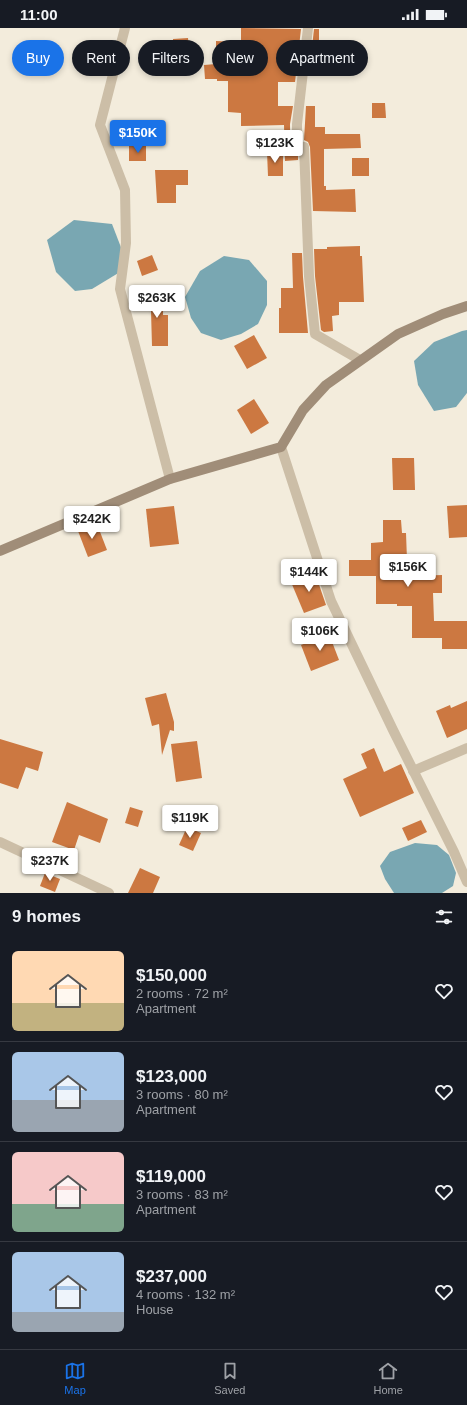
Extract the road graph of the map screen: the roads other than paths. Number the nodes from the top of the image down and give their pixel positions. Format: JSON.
{"nodes":[{"id":1,"x":125,"y":28,"type":"edge"},
{"id":2,"x":308,"y":28,"type":"edge"},
{"id":3,"x":467,"y":306,"type":"edge"},
{"id":4,"x":360,"y":360,"type":"junction"},
{"id":5,"x":280,"y":447,"type":"junction"},
{"id":6,"x":170,"y":479,"type":"junction"},
{"id":7,"x":0,"y":551,"type":"edge"},
{"id":8,"x":467,"y":748,"type":"edge"},
{"id":9,"x":413,"y":771,"type":"junction"},
{"id":10,"x":0,"y":842,"type":"edge"},
{"id":11,"x":467,"y":882,"type":"edge"},
{"id":12,"x":109,"y":893,"type":"edge"}],
"edges":[{"from":1,"to":6,"type":"street"},
{"from":2,"to":4,"type":"street"},
{"from":3,"to":4,"type":"street"},
{"from":4,"to":5,"type":"street"},
{"from":5,"to":6,"type":"street"},
{"from":5,"to":9,"type":"street"},
{"from":6,"to":7,"type":"street"},
{"from":8,"to":9,"type":"street"},
{"from":9,"to":11,"type":"street"},
{"from":10,"to":12,"type":"street"}]}
